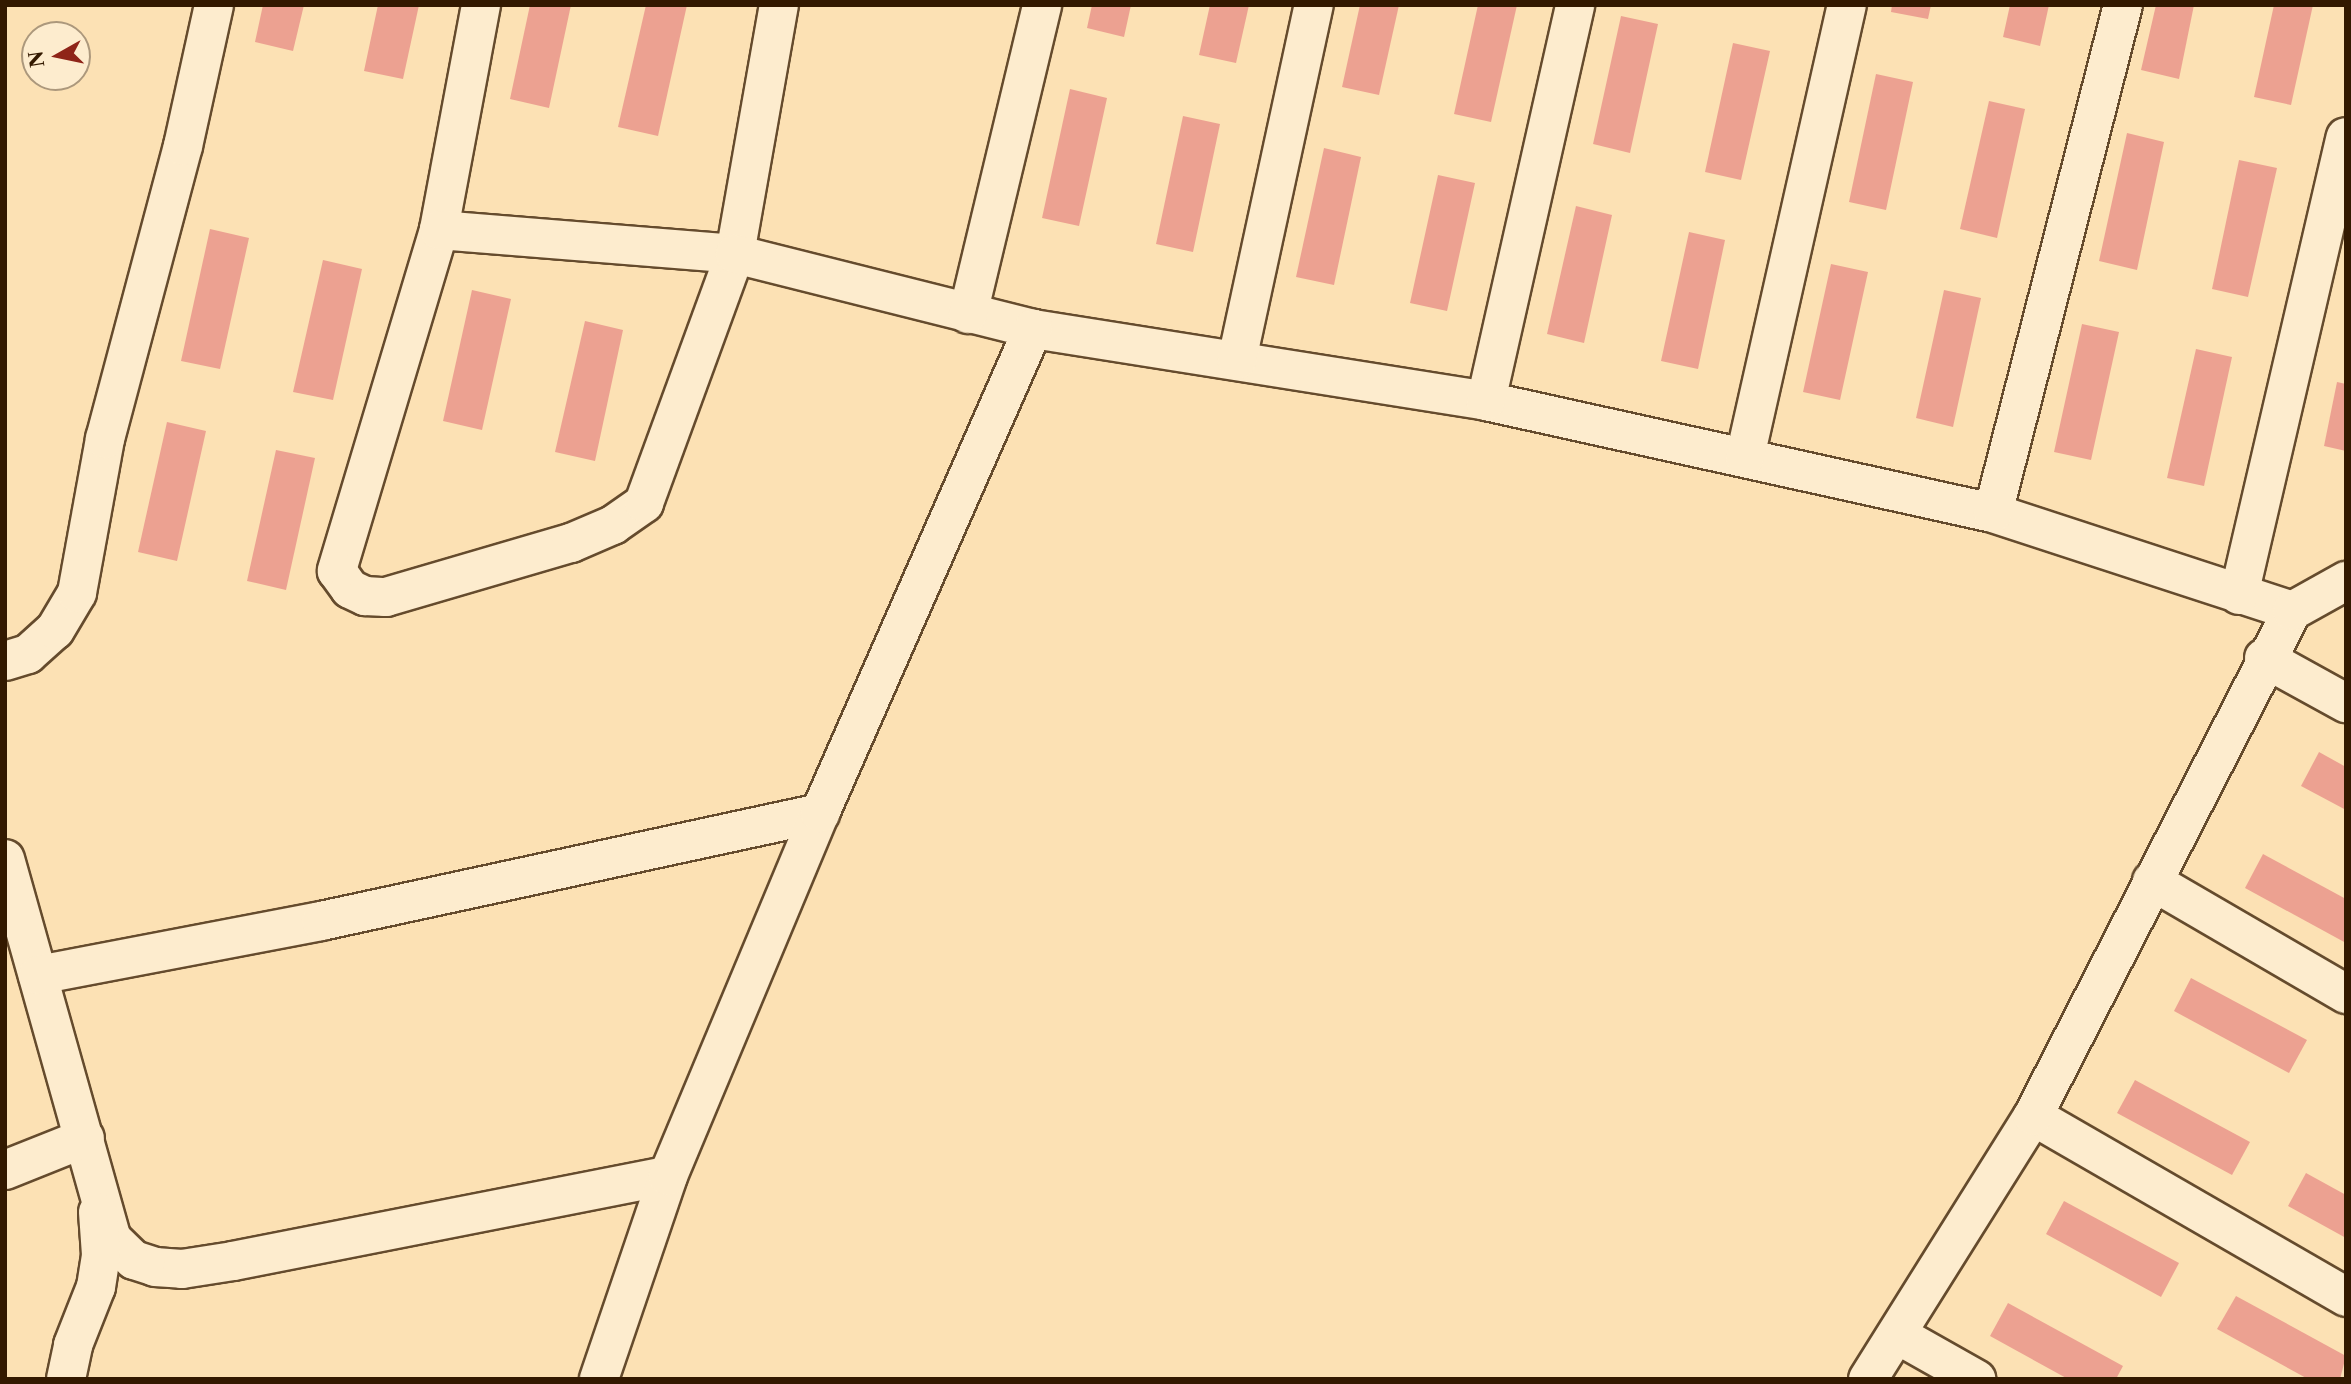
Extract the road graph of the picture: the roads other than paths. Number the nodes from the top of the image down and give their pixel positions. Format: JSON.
{"nodes":[{"id":1,"x":214,"y":5,"type":"edge"},
{"id":2,"x":481,"y":5,"type":"edge"},
{"id":3,"x":779,"y":5,"type":"edge"},
{"id":4,"x":1042,"y":5,"type":"edge"},
{"id":5,"x":1314,"y":5,"type":"edge"},
{"id":6,"x":1575,"y":5,"type":"edge"},
{"id":7,"x":1846,"y":5,"type":"edge"},
{"id":8,"x":2123,"y":5,"type":"edge"},
{"id":9,"x":2346,"y":137,"type":"edge"},
{"id":10,"x":439,"y":230,"type":"junction"},
{"id":11,"x":735,"y":254,"type":"junction"},
{"id":12,"x":968,"y":314,"type":"junction"},
{"id":13,"x":1033,"y":329,"type":"junction"},
{"id":14,"x":1237,"y":360,"type":"junction"},
{"id":15,"x":1486,"y":401,"type":"junction"},
{"id":16,"x":1745,"y":457,"type":"junction"},
{"id":17,"x":1993,"y":513,"type":"junction"},
{"id":18,"x":2346,"y":581,"type":"edge"},
{"id":19,"x":2239,"y":595,"type":"junction"},
{"id":20,"x":2292,"y":611,"type":"junction"},
{"id":21,"x":2264,"y":658,"type":"junction"},
{"id":22,"x":5,"y":661,"type":"edge"},
{"id":23,"x":2346,"y":703,"type":"edge"},
{"id":24,"x":820,"y":813,"type":"junction"},
{"id":25,"x":5,"y":859,"type":"edge"},
{"id":26,"x":2152,"y":881,"type":"junction"},
{"id":27,"x":38,"y":975,"type":"junction"},
{"id":28,"x":2346,"y":994,"type":"edge"},
{"id":29,"x":2034,"y":1116,"type":"junction"},
{"id":30,"x":85,"y":1138,"type":"junction"},
{"id":31,"x":5,"y":1170,"type":"edge"},
{"id":32,"x":668,"y":1176,"type":"junction"},
{"id":33,"x":97,"y":1183,"type":"junction"},
{"id":34,"x":2346,"y":1297,"type":"edge"},
{"id":35,"x":1898,"y":1335,"type":"junction"},
{"id":36,"x":66,"y":1379,"type":"edge"},
{"id":37,"x":599,"y":1379,"type":"edge"},
{"id":38,"x":1868,"y":1379,"type":"edge"},
{"id":39,"x":1976,"y":1379,"type":"edge"}],
"edges":[{"from":1,"to":22,"type":"street"},
{"from":2,"to":10,"type":"street"},
{"from":3,"to":11,"type":"street"},
{"from":4,"to":12,"type":"street"},
{"from":5,"to":14,"type":"street"},
{"from":6,"to":15,"type":"street"},
{"from":7,"to":16,"type":"street"},
{"from":8,"to":17,"type":"street"},
{"from":9,"to":19,"type":"street"},
{"from":10,"to":11,"type":"street"},
{"from":10,"to":11,"type":"street"},
{"from":11,"to":12,"type":"street"},
{"from":12,"to":13,"type":"street"},
{"from":13,"to":14,"type":"street"},
{"from":13,"to":24,"type":"street"},
{"from":14,"to":15,"type":"street"},
{"from":15,"to":16,"type":"street"},
{"from":16,"to":17,"type":"street"},
{"from":17,"to":19,"type":"street"},
{"from":18,"to":20,"type":"street"},
{"from":19,"to":20,"type":"street"},
{"from":20,"to":21,"type":"street"},
{"from":21,"to":23,"type":"street"},
{"from":21,"to":26,"type":"street"},
{"from":24,"to":27,"type":"street"},
{"from":24,"to":32,"type":"street"},
{"from":25,"to":27,"type":"street"},
{"from":26,"to":28,"type":"street"},
{"from":26,"to":29,"type":"street"},
{"from":27,"to":30,"type":"street"},
{"from":29,"to":34,"type":"street"},
{"from":29,"to":35,"type":"street"},
{"from":30,"to":31,"type":"street"},
{"from":30,"to":33,"type":"street"},
{"from":32,"to":33,"type":"street"},
{"from":32,"to":37,"type":"street"},
{"from":33,"to":36,"type":"street"},
{"from":35,"to":38,"type":"street"},
{"from":35,"to":39,"type":"street"}]}
